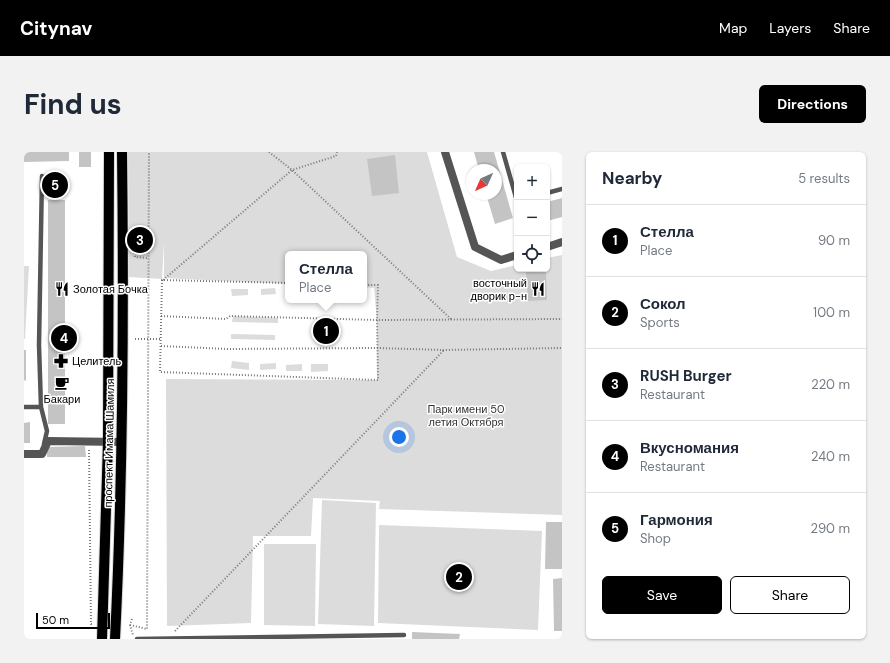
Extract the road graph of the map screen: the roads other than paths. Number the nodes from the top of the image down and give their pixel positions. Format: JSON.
{"nodes":[{"id":1,"x":109,"y":152,"type":"edge"},
{"id":2,"x":122,"y":152,"type":"edge"},
{"id":3,"x":445,"y":152,"type":"edge"},
{"id":4,"x":503,"y":152,"type":"edge"},
{"id":5,"x":42,"y":176,"type":"dead end"},
{"id":6,"x":562,"y":189,"type":"edge"},
{"id":7,"x":550,"y":192,"type":"edge"},
{"id":8,"x":517,"y":200,"type":"edge"},
{"id":9,"x":562,"y":242,"type":"edge"},
{"id":10,"x":550,"y":246,"type":"edge"},
{"id":11,"x":514,"y":256,"type":"edge"},
{"id":12,"x":24,"y":407,"type":"edge"},
{"id":13,"x":41,"y":407,"type":"junction"},
{"id":14,"x":108,"y":442,"type":"junction"},
{"id":15,"x":122,"y":442,"type":"junction"},
{"id":16,"x":24,"y":454,"type":"edge"},
{"id":17,"x":42,"y":454,"type":"junction"},
{"id":18,"x":404,"y":635,"type":"dead end"},
{"id":19,"x":102,"y":639,"type":"edge"},
{"id":20,"x":116,"y":639,"type":"edge"},
{"id":21,"x":137,"y":639,"type":"edge"}],
"edges":[{"from":1,"to":14,"type":"main road","name":"проспект Имама Шамиля"},
{"from":2,"to":15,"type":"main road","name":"проспект Имама Шамиля"},
{"from":3,"to":11,"type":"street"},
{"from":4,"to":8,"type":"lane"},
{"from":5,"to":13,"type":"lane"},
{"from":6,"to":7,"type":"lane"},
{"from":9,"to":10,"type":"street"},
{"from":12,"to":13,"type":"lane"},
{"from":13,"to":17,"type":"lane"},
{"from":14,"to":15,"type":"street"},
{"from":14,"to":17,"type":"street"},
{"from":14,"to":19,"type":"main road","name":"проспект Имама Шамиля"},
{"from":15,"to":20,"type":"main road","name":"проспект Имама Шамиля"},
{"from":16,"to":17,"type":"street"},
{"from":18,"to":21,"type":"lane"}]}
